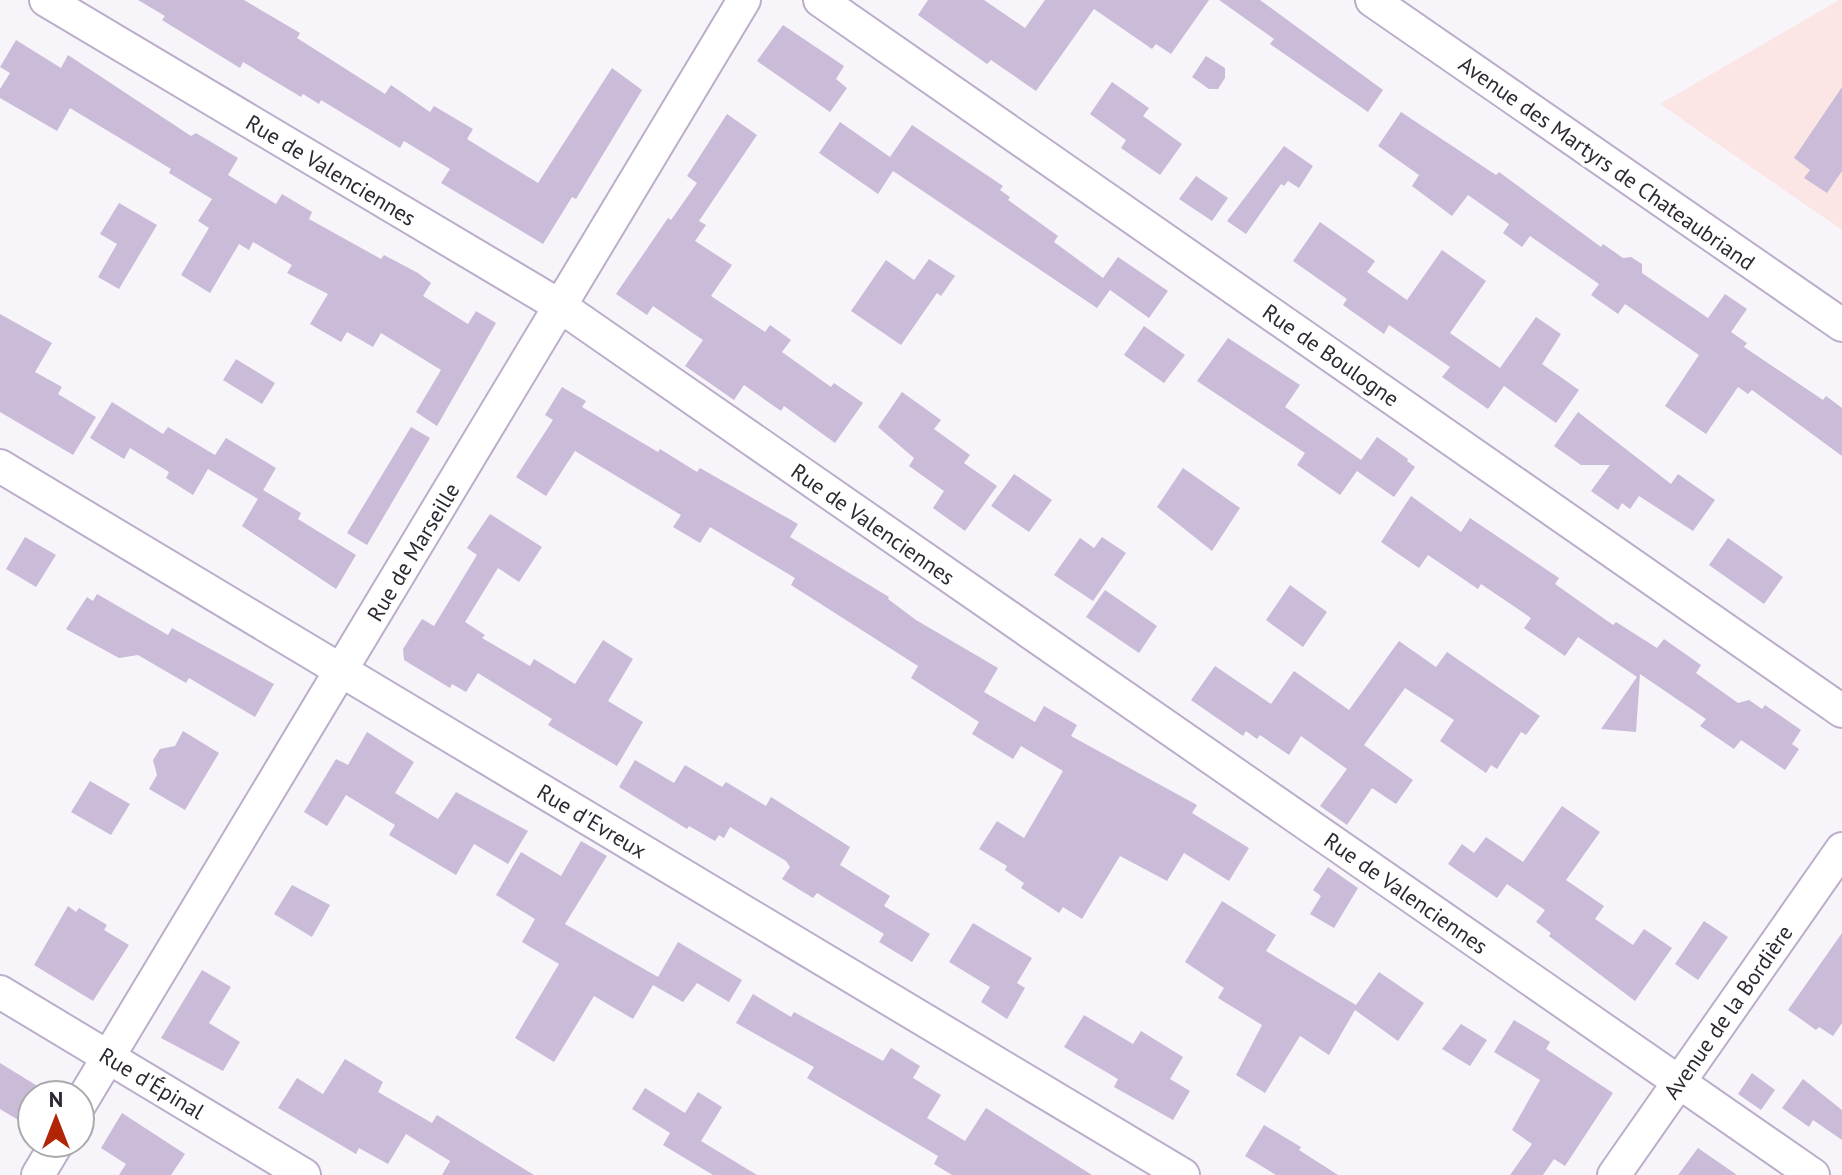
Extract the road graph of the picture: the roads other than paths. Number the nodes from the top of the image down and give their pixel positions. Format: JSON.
{"nodes":[{"id":1,"x":46,"y":0,"type":"edge"},
{"id":2,"x":744,"y":0,"type":"edge"},
{"id":3,"x":820,"y":0,"type":"edge"},
{"id":4,"x":1372,"y":0,"type":"edge"},
{"id":5,"x":560,"y":306,"type":"junction"},
{"id":6,"x":1842,"y":325,"type":"edge"},
{"id":7,"x":0,"y":466,"type":"edge"},
{"id":8,"x":342,"y":671,"type":"junction"},
{"id":9,"x":1842,"y":711,"type":"edge"},
{"id":10,"x":1842,"y":849,"type":"edge"},
{"id":11,"x":0,"y":992,"type":"edge"},
{"id":12,"x":108,"y":1057,"type":"junction"},
{"id":13,"x":95,"y":1079,"type":"edge"},
{"id":14,"x":1679,"y":1083,"type":"junction"},
{"id":15,"x":304,"y":1175,"type":"edge"},
{"id":16,"x":1183,"y":1175,"type":"edge"},
{"id":17,"x":1614,"y":1175,"type":"edge"},
{"id":18,"x":1813,"y":1175,"type":"edge"}],
"edges":[{"from":1,"to":5,"type":"street","name":"Rue de Valenciennes"},
{"from":2,"to":5,"type":"street","name":"Rue de Marseille"},
{"from":3,"to":9,"type":"street","name":"Rue de Boulogne"},
{"from":4,"to":6,"type":"street","name":"Avenue des Martyrs de Chateaubriand"},
{"from":5,"to":8,"type":"street","name":"Rue de Marseille"},
{"from":5,"to":14,"type":"street","name":"Rue de Valenciennes"},
{"from":7,"to":8,"type":"street","name":"Rue d'Evreux"},
{"from":8,"to":12,"type":"street","name":"Rue de Marseille"},
{"from":8,"to":16,"type":"street","name":"Rue d'Evreux"},
{"from":10,"to":14,"type":"street","name":"Avenue de la Bordière"},
{"from":11,"to":12,"type":"street","name":"Rue d'Épinal"},
{"from":12,"to":13,"type":"street","name":"Rue de Marseille"},
{"from":12,"to":15,"type":"street","name":"Rue d'Épinal"},
{"from":14,"to":17,"type":"street","name":"Avenue de la Bordière"},
{"from":14,"to":18,"type":"street","name":"Rue de Valenciennes"}]}
